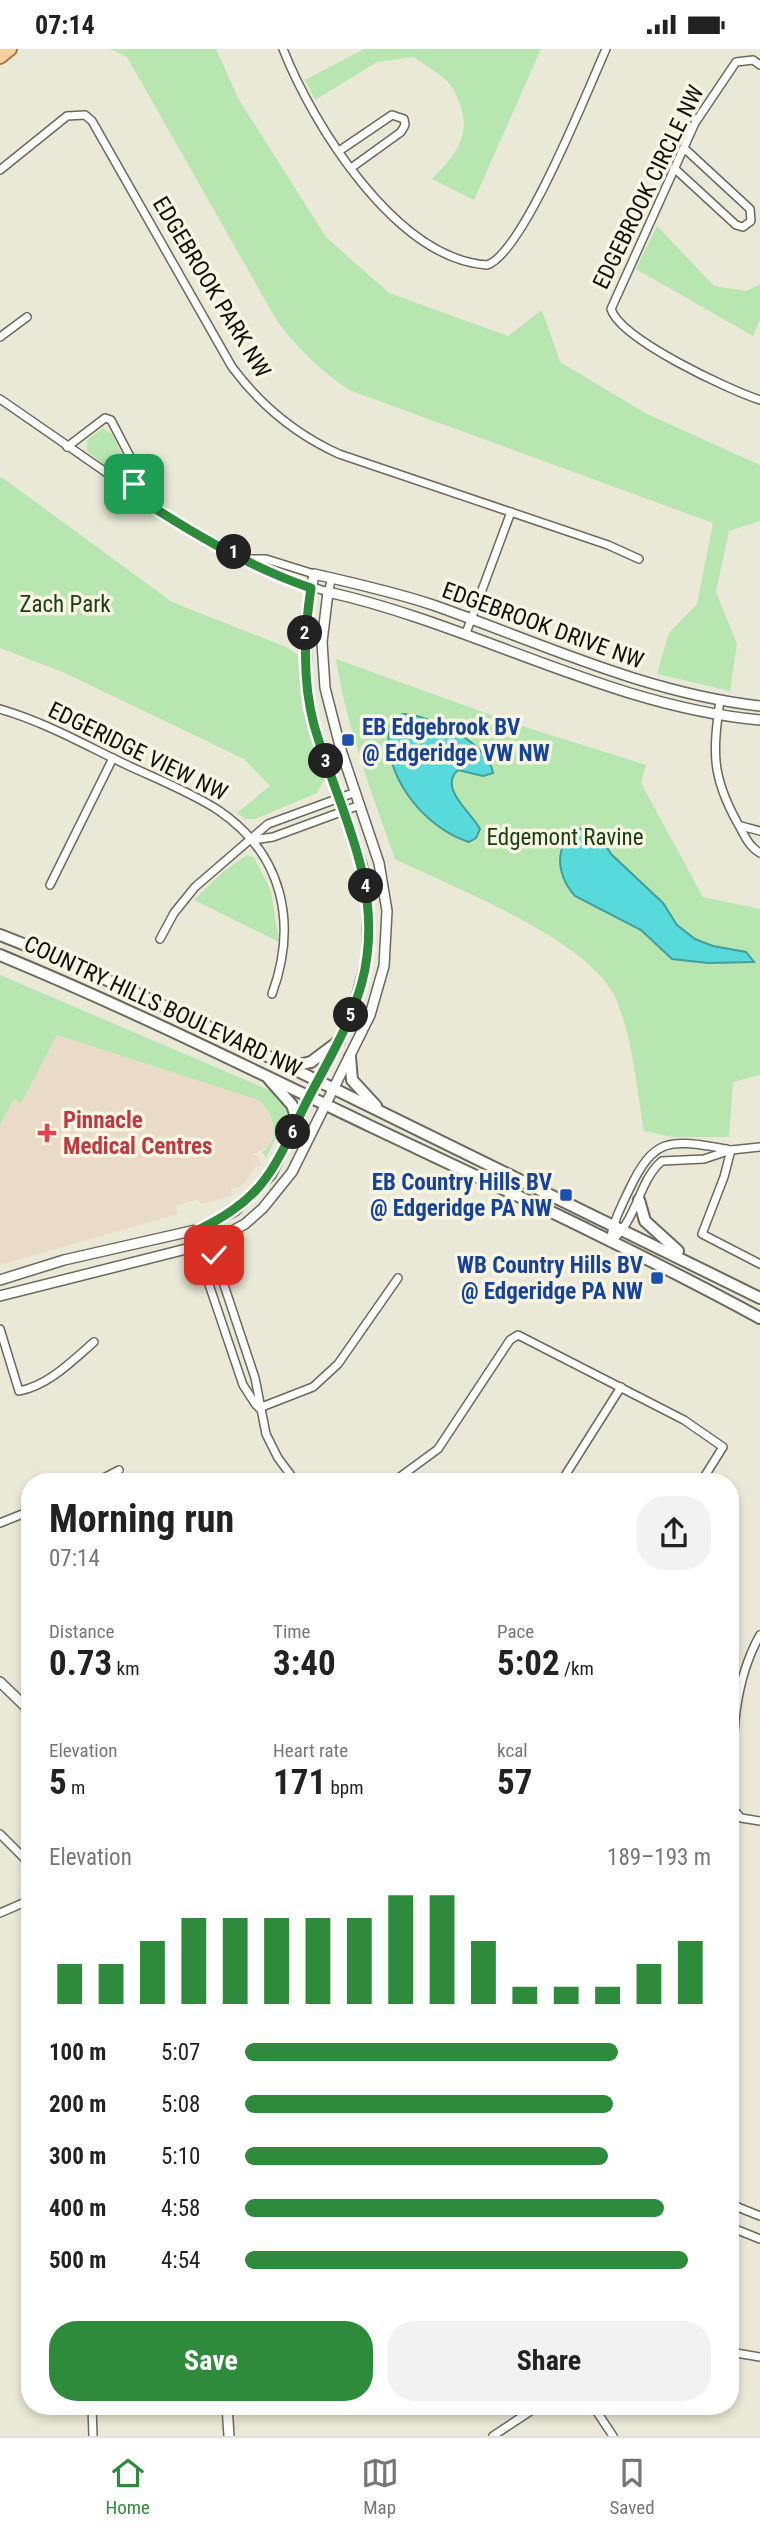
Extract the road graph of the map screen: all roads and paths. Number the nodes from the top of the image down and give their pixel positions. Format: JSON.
{"nodes":[{"id":1,"x":10,"y":49,"type":"edge"},
{"id":2,"x":283,"y":49,"type":"edge"},
{"id":3,"x":606,"y":49,"type":"edge"},
{"id":4,"x":0,"y":57,"type":"edge"},
{"id":5,"x":760,"y":65,"type":"edge"},
{"id":6,"x":684,"y":148,"type":"junction"},
{"id":7,"x":339,"y":151,"type":"junction"},
{"id":8,"x":351,"y":168,"type":"junction"},
{"id":9,"x":674,"y":169,"type":"junction"},
{"id":10,"x":0,"y":170,"type":"edge"},
{"id":11,"x":27,"y":317,"type":"dead end"},
{"id":12,"x":0,"y":337,"type":"edge"},
{"id":13,"x":0,"y":399,"type":"edge"},
{"id":14,"x":760,"y":400,"type":"edge"},
{"id":15,"x":67,"y":447,"type":"junction"},
{"id":16,"x":128,"y":491,"type":"junction"},
{"id":17,"x":511,"y":512,"type":"junction"},
{"id":18,"x":248,"y":559,"type":"junction"},
{"id":19,"x":639,"y":559,"type":"dead end"},
{"id":20,"x":314,"y":574,"type":"junction"},
{"id":21,"x":332,"y":578,"type":"junction"},
{"id":22,"x":319,"y":590,"type":"junction"},
{"id":23,"x":471,"y":619,"type":"junction"},
{"id":24,"x":466,"y":633,"type":"junction"},
{"id":25,"x":720,"y":700,"type":"junction"},
{"id":26,"x":760,"y":706,"type":"edge"},
{"id":27,"x":0,"y":709,"type":"edge"},
{"id":28,"x":718,"y":714,"type":"junction"},
{"id":29,"x":760,"y":720,"type":"edge"},
{"id":30,"x":113,"y":758,"type":"junction"},
{"id":31,"x":356,"y":792,"type":"junction"},
{"id":32,"x":339,"y":798,"type":"junction"},
{"id":33,"x":360,"y":805,"type":"junction"},
{"id":34,"x":344,"y":810,"type":"junction"},
{"id":35,"x":738,"y":824,"type":"junction"},
{"id":36,"x":760,"y":831,"type":"edge"},
{"id":37,"x":252,"y":840,"type":"junction"},
{"id":38,"x":760,"y":853,"type":"edge"},
{"id":39,"x":50,"y":885,"type":"dead end"},
{"id":40,"x":0,"y":935,"type":"edge"},
{"id":41,"x":160,"y":939,"type":"dead end"},
{"id":42,"x":0,"y":955,"type":"edge"},
{"id":43,"x":272,"y":993,"type":"dead end"},
{"id":44,"x":339,"y":1041,"type":"junction"},
{"id":45,"x":350,"y":1057,"type":"junction"},
{"id":46,"x":288,"y":1067,"type":"junction"},
{"id":47,"x":265,"y":1075,"type":"junction"},
{"id":48,"x":318,"y":1082,"type":"junction"},
{"id":49,"x":334,"y":1090,"type":"junction"},
{"id":50,"x":310,"y":1097,"type":"junction"},
{"id":51,"x":327,"y":1105,"type":"junction"},
{"id":52,"x":383,"y":1113,"type":"junction"},
{"id":53,"x":298,"y":1120,"type":"junction"},
{"id":54,"x":760,"y":1147,"type":"edge"},
{"id":55,"x":731,"y":1150,"type":"junction"},
{"id":56,"x":639,"y":1200,"type":"junction"},
{"id":57,"x":612,"y":1224,"type":"junction"},
{"id":58,"x":200,"y":1229,"type":"junction"},
{"id":59,"x":625,"y":1231,"type":"junction"},
{"id":60,"x":610,"y":1242,"type":"junction"},
{"id":61,"x":210,"y":1243,"type":"junction"},
{"id":62,"x":196,"y":1246,"type":"junction"},
{"id":63,"x":691,"y":1261,"type":"junction"},
{"id":64,"x":760,"y":1264,"type":"edge"},
{"id":65,"x":398,"y":1278,"type":"dead end"},
{"id":66,"x":0,"y":1280,"type":"edge"},
{"id":67,"x":0,"y":1296,"type":"edge"},
{"id":68,"x":760,"y":1298,"type":"edge"},
{"id":69,"x":760,"y":1318,"type":"edge"},
{"id":70,"x":0,"y":1329,"type":"edge"},
{"id":71,"x":94,"y":1342,"type":"dead end"},
{"id":72,"x":621,"y":1387,"type":"junction"},
{"id":73,"x":259,"y":1408,"type":"junction"},
{"id":74,"x":119,"y":1470,"type":"dead end"},
{"id":75,"x":113,"y":1473,"type":"edge"},
{"id":76,"x":289,"y":1473,"type":"edge"},
{"id":77,"x":405,"y":1473,"type":"edge"},
{"id":78,"x":567,"y":1473,"type":"edge"},
{"id":79,"x":707,"y":1473,"type":"edge"},
{"id":80,"x":21,"y":1515,"type":"edge"},
{"id":81,"x":0,"y":1523,"type":"edge"},
{"id":82,"x":760,"y":1635,"type":"edge"},
{"id":83,"x":0,"y":1682,"type":"edge"},
{"id":84,"x":739,"y":1692,"type":"edge"},
{"id":85,"x":21,"y":1702,"type":"edge"},
{"id":86,"x":739,"y":1816,"type":"edge"},
{"id":87,"x":760,"y":1821,"type":"edge"},
{"id":88,"x":0,"y":1835,"type":"edge"},
{"id":89,"x":21,"y":1855,"type":"edge"},
{"id":90,"x":21,"y":1904,"type":"edge"},
{"id":91,"x":0,"y":1913,"type":"edge"},
{"id":92,"x":739,"y":2208,"type":"edge"},
{"id":93,"x":760,"y":2216,"type":"edge"},
{"id":94,"x":739,"y":2231,"type":"edge"},
{"id":95,"x":760,"y":2239,"type":"edge"},
{"id":96,"x":739,"y":2354,"type":"edge"},
{"id":97,"x":760,"y":2357,"type":"edge"},
{"id":98,"x":92,"y":2415,"type":"edge"},
{"id":99,"x":228,"y":2415,"type":"edge"},
{"id":100,"x":524,"y":2415,"type":"edge"},
{"id":101,"x":599,"y":2415,"type":"edge"},
{"id":102,"x":93,"y":2436,"type":"edge"},
{"id":103,"x":229,"y":2436,"type":"edge"},
{"id":104,"x":493,"y":2436,"type":"edge"},
{"id":105,"x":613,"y":2436,"type":"edge"}],
"edges":[{"from":1,"to":4,"type":"main road"},
{"from":2,"to":7,"type":"street"},
{"from":3,"to":8,"type":"street"},
{"from":5,"to":6,"type":"street","name":"EDGEBROOK CIRCLE NW"},
{"from":6,"to":9,"type":"street","name":"EDGEBROOK CIRCLE NW"},
{"from":6,"to":9,"type":"street"},
{"from":7,"to":8,"type":"street"},
{"from":7,"to":8,"type":"street"},
{"from":9,"to":14,"type":"street","name":"EDGEBROOK CIRCLE NW"},
{"from":10,"to":17,"type":"street","name":"EDGEBROOK PARK NW"},
{"from":11,"to":12,"type":"street"},
{"from":13,"to":15,"type":"street"},
{"from":15,"to":16,"type":"street"},
{"from":15,"to":16,"type":"street"},
{"from":16,"to":18,"type":"street"},
{"from":17,"to":19,"type":"street"},
{"from":17,"to":23,"type":"street"},
{"from":18,"to":20,"type":"street"},
{"from":18,"to":22,"type":"street"},
{"from":20,"to":21,"type":"street","name":"EDGEBROOK DRIVE NW"},
{"from":20,"to":22,"type":"street"},
{"from":21,"to":22,"type":"street"},
{"from":21,"to":23,"type":"street","name":"EDGEBROOK DRIVE NW"},
{"from":22,"to":24,"type":"street","name":"EDGEBROOK DRIVE NW"},
{"from":22,"to":31,"type":"street"},
{"from":22,"to":32,"type":"street"},
{"from":23,"to":24,"type":"street"},
{"from":23,"to":25,"type":"street","name":"EDGEBROOK DRIVE NW"},
{"from":24,"to":28,"type":"street","name":"EDGEBROOK DRIVE NW"},
{"from":25,"to":26,"type":"street","name":"EDGEBROOK DRIVE NW"},
{"from":25,"to":28,"type":"street"},
{"from":27,"to":30,"type":"street","name":"EDGERIDGE VIEW NW"},
{"from":28,"to":29,"type":"street","name":"EDGEBROOK DRIVE NW"},
{"from":28,"to":35,"type":"street"},
{"from":30,"to":37,"type":"street","name":"EDGERIDGE VIEW NW"},
{"from":30,"to":39,"type":"street"},
{"from":31,"to":32,"type":"street"},
{"from":31,"to":33,"type":"street"},
{"from":32,"to":34,"type":"street"},
{"from":32,"to":37,"type":"street"},
{"from":33,"to":34,"type":"street"},
{"from":33,"to":45,"type":"street"},
{"from":34,"to":37,"type":"street"},
{"from":34,"to":44,"type":"street"},
{"from":35,"to":36,"type":"street"},
{"from":35,"to":38,"type":"street"},
{"from":37,"to":41,"type":"street"},
{"from":37,"to":43,"type":"street","name":"EDGERIDGE VIEW NW"},
{"from":40,"to":46,"type":"main road","name":"COUNTRY HILLS BOULEVARD NW"},
{"from":42,"to":47,"type":"main road","name":"COUNTRY HILLS BOULEVARD NW"},
{"from":44,"to":46,"type":"main road"},
{"from":44,"to":48,"type":"street"},
{"from":45,"to":49,"type":"street"},
{"from":45,"to":52,"type":"main road"},
{"from":46,"to":48,"type":"main road","name":"COUNTRY HILLS BOULEVARD NW"},
{"from":47,"to":50,"type":"main road","name":"COUNTRY HILLS BOULEVARD NW"},
{"from":47,"to":53,"type":"main road"},
{"from":48,"to":49,"type":"main road","name":"COUNTRY HILLS BOULEVARD NW"},
{"from":48,"to":50,"type":"street"},
{"from":49,"to":51,"type":"street"},
{"from":49,"to":52,"type":"main road","name":"COUNTRY HILLS BOULEVARD NW"},
{"from":50,"to":51,"type":"main road","name":"COUNTRY HILLS BOULEVARD NW"},
{"from":50,"to":53,"type":"street"},
{"from":51,"to":60,"type":"main road","name":"COUNTRY HILLS BOULEVARD NW"},
{"from":51,"to":61,"type":"street"},
{"from":52,"to":57,"type":"main road","name":"COUNTRY HILLS BOULEVARD NW"},
{"from":53,"to":58,"type":"street"},
{"from":54,"to":55,"type":"street"},
{"from":55,"to":56,"type":"street"},
{"from":55,"to":57,"type":"street"},
{"from":55,"to":64,"type":"street"},
{"from":56,"to":59,"type":"street"},
{"from":56,"to":63,"type":"main road"},
{"from":57,"to":59,"type":"main road","name":"COUNTRY HILLS BOULEVARD NW"},
{"from":57,"to":60,"type":"street"},
{"from":58,"to":61,"type":"street"},
{"from":58,"to":62,"type":"street"},
{"from":58,"to":66,"type":"street"},
{"from":59,"to":60,"type":"street"},
{"from":59,"to":63,"type":"main road","name":"COUNTRY HILLS BOULEVARD NW"},
{"from":60,"to":69,"type":"main road","name":"COUNTRY HILLS BOULEVARD NW"},
{"from":61,"to":62,"type":"street"},
{"from":61,"to":73,"type":"street"},
{"from":62,"to":67,"type":"street"},
{"from":62,"to":73,"type":"street"},
{"from":63,"to":68,"type":"main road","name":"COUNTRY HILLS BOULEVARD NW"},
{"from":65,"to":73,"type":"street"},
{"from":70,"to":71,"type":"street"},
{"from":72,"to":77,"type":"street"},
{"from":72,"to":78,"type":"street"},
{"from":72,"to":79,"type":"street"},
{"from":73,"to":76,"type":"street"},
{"from":74,"to":75,"type":"street"},
{"from":80,"to":81,"type":"street"},
{"from":82,"to":84,"type":"street"},
{"from":83,"to":85,"type":"street"},
{"from":86,"to":87,"type":"street"},
{"from":88,"to":89,"type":"street"},
{"from":90,"to":91,"type":"street"},
{"from":92,"to":93,"type":"street"},
{"from":94,"to":95,"type":"street"},
{"from":96,"to":97,"type":"street"},
{"from":98,"to":102,"type":"street"},
{"from":99,"to":103,"type":"street"},
{"from":100,"to":104,"type":"street"},
{"from":101,"to":105,"type":"street"}]}
